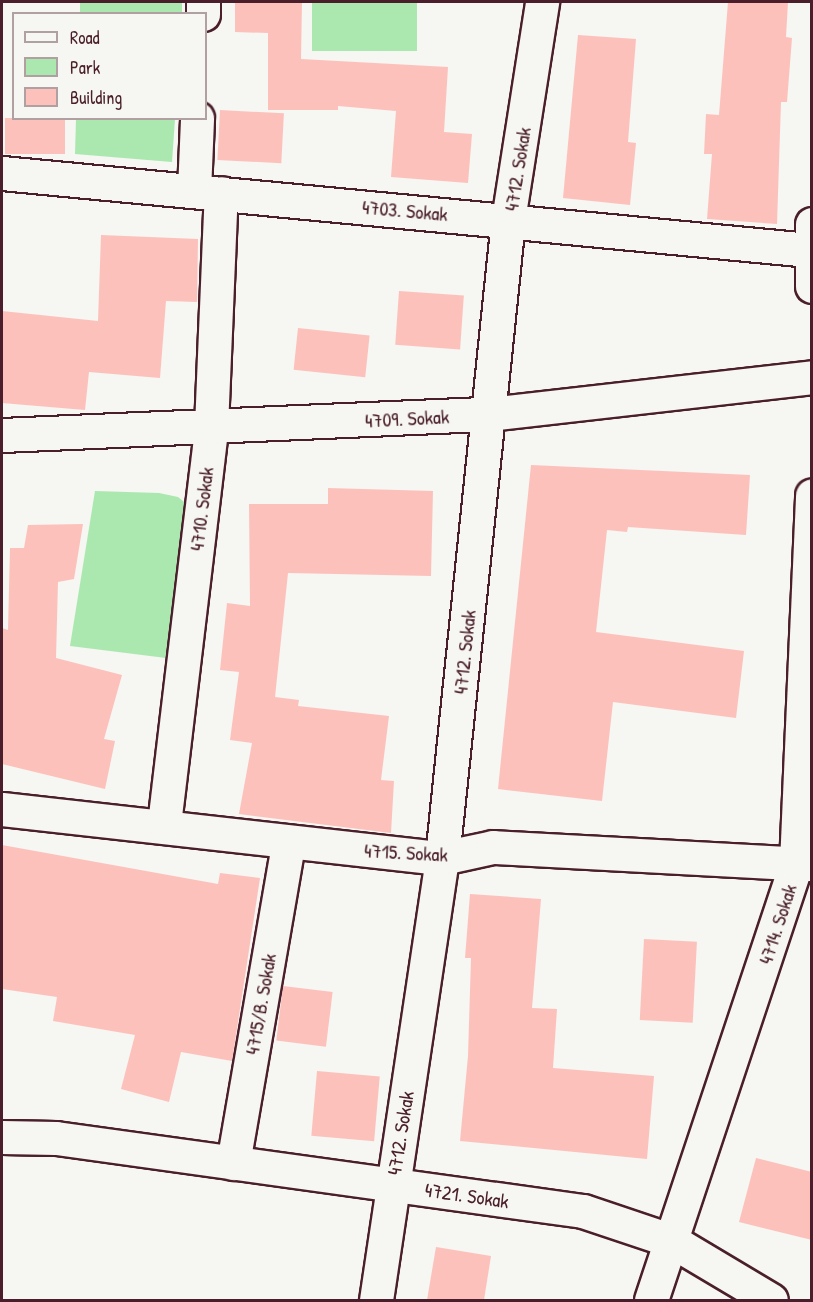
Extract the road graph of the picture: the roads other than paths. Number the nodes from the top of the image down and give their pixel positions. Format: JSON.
{"nodes":[{"id":1,"x":542,"y":2,"type":"edge"},
{"id":2,"x":197,"y":120,"type":"edge"},
{"id":3,"x":2,"y":173,"type":"edge"},
{"id":4,"x":207,"y":192,"type":"junction"},
{"id":5,"x":508,"y":220,"type":"junction"},
{"id":6,"x":810,"y":237,"type":"edge"},
{"id":7,"x":812,"y":286,"type":"edge"},
{"id":8,"x":812,"y":377,"type":"edge"},
{"id":9,"x":489,"y":414,"type":"junction"},
{"id":10,"x":211,"y":427,"type":"junction"},
{"id":11,"x":2,"y":435,"type":"edge"},
{"id":12,"x":812,"y":495,"type":"edge"},
{"id":13,"x":2,"y":809,"type":"edge"},
{"id":14,"x":164,"y":824,"type":"junction"},
{"id":15,"x":288,"y":844,"type":"junction"},
{"id":16,"x":442,"y":858,"type":"junction"},
{"id":17,"x":806,"y":867,"type":"edge"},
{"id":18,"x":2,"y":1137,"type":"edge"},
{"id":19,"x":233,"y":1163,"type":"junction"},
{"id":20,"x":392,"y":1185,"type":"junction"},
{"id":21,"x":672,"y":1241,"type":"junction"},
{"id":22,"x":376,"y":1300,"type":"edge"},
{"id":23,"x":651,"y":1300,"type":"edge"},
{"id":24,"x":771,"y":1300,"type":"edge"}],
"edges":[{"from":1,"to":5,"type":"street","name":"4712. Sokak"},
{"from":2,"to":4,"type":"street","name":"4710. Sokak"},
{"from":3,"to":4,"type":"street","name":"4703. Sokak"},
{"from":4,"to":5,"type":"street","name":"4703. Sokak"},
{"from":4,"to":10,"type":"street","name":"4710. Sokak"},
{"from":5,"to":6,"type":"street","name":"4703. Sokak"},
{"from":5,"to":9,"type":"street","name":"4712. Sokak"},
{"from":6,"to":7,"type":"street"},
{"from":8,"to":9,"type":"street","name":"4709. Sokak"},
{"from":9,"to":10,"type":"street","name":"4709. Sokak"},
{"from":9,"to":16,"type":"street","name":"4712. Sokak"},
{"from":10,"to":11,"type":"street","name":"4709. Sokak"},
{"from":10,"to":14,"type":"street","name":"4710. Sokak"},
{"from":12,"to":17,"type":"street","name":"4714. Sokak"},
{"from":13,"to":14,"type":"street","name":"4715. Sokak"},
{"from":14,"to":15,"type":"street","name":"4715. Sokak"},
{"from":15,"to":16,"type":"street","name":"4715. Sokak"},
{"from":15,"to":19,"type":"street","name":"4715/B. Sokak"},
{"from":16,"to":17,"type":"street","name":"4715. Sokak"},
{"from":16,"to":20,"type":"street","name":"4712. Sokak"},
{"from":17,"to":21,"type":"street","name":"4714. Sokak"},
{"from":18,"to":19,"type":"street","name":"4721. Sokak"},
{"from":19,"to":20,"type":"street","name":"4721. Sokak"},
{"from":20,"to":21,"type":"street","name":"4721. Sokak"},
{"from":20,"to":22,"type":"street","name":"4712. Sokak"},
{"from":21,"to":23,"type":"street","name":"4714. Sokak"},
{"from":21,"to":24,"type":"street","name":"4721. Sokak"}]}
